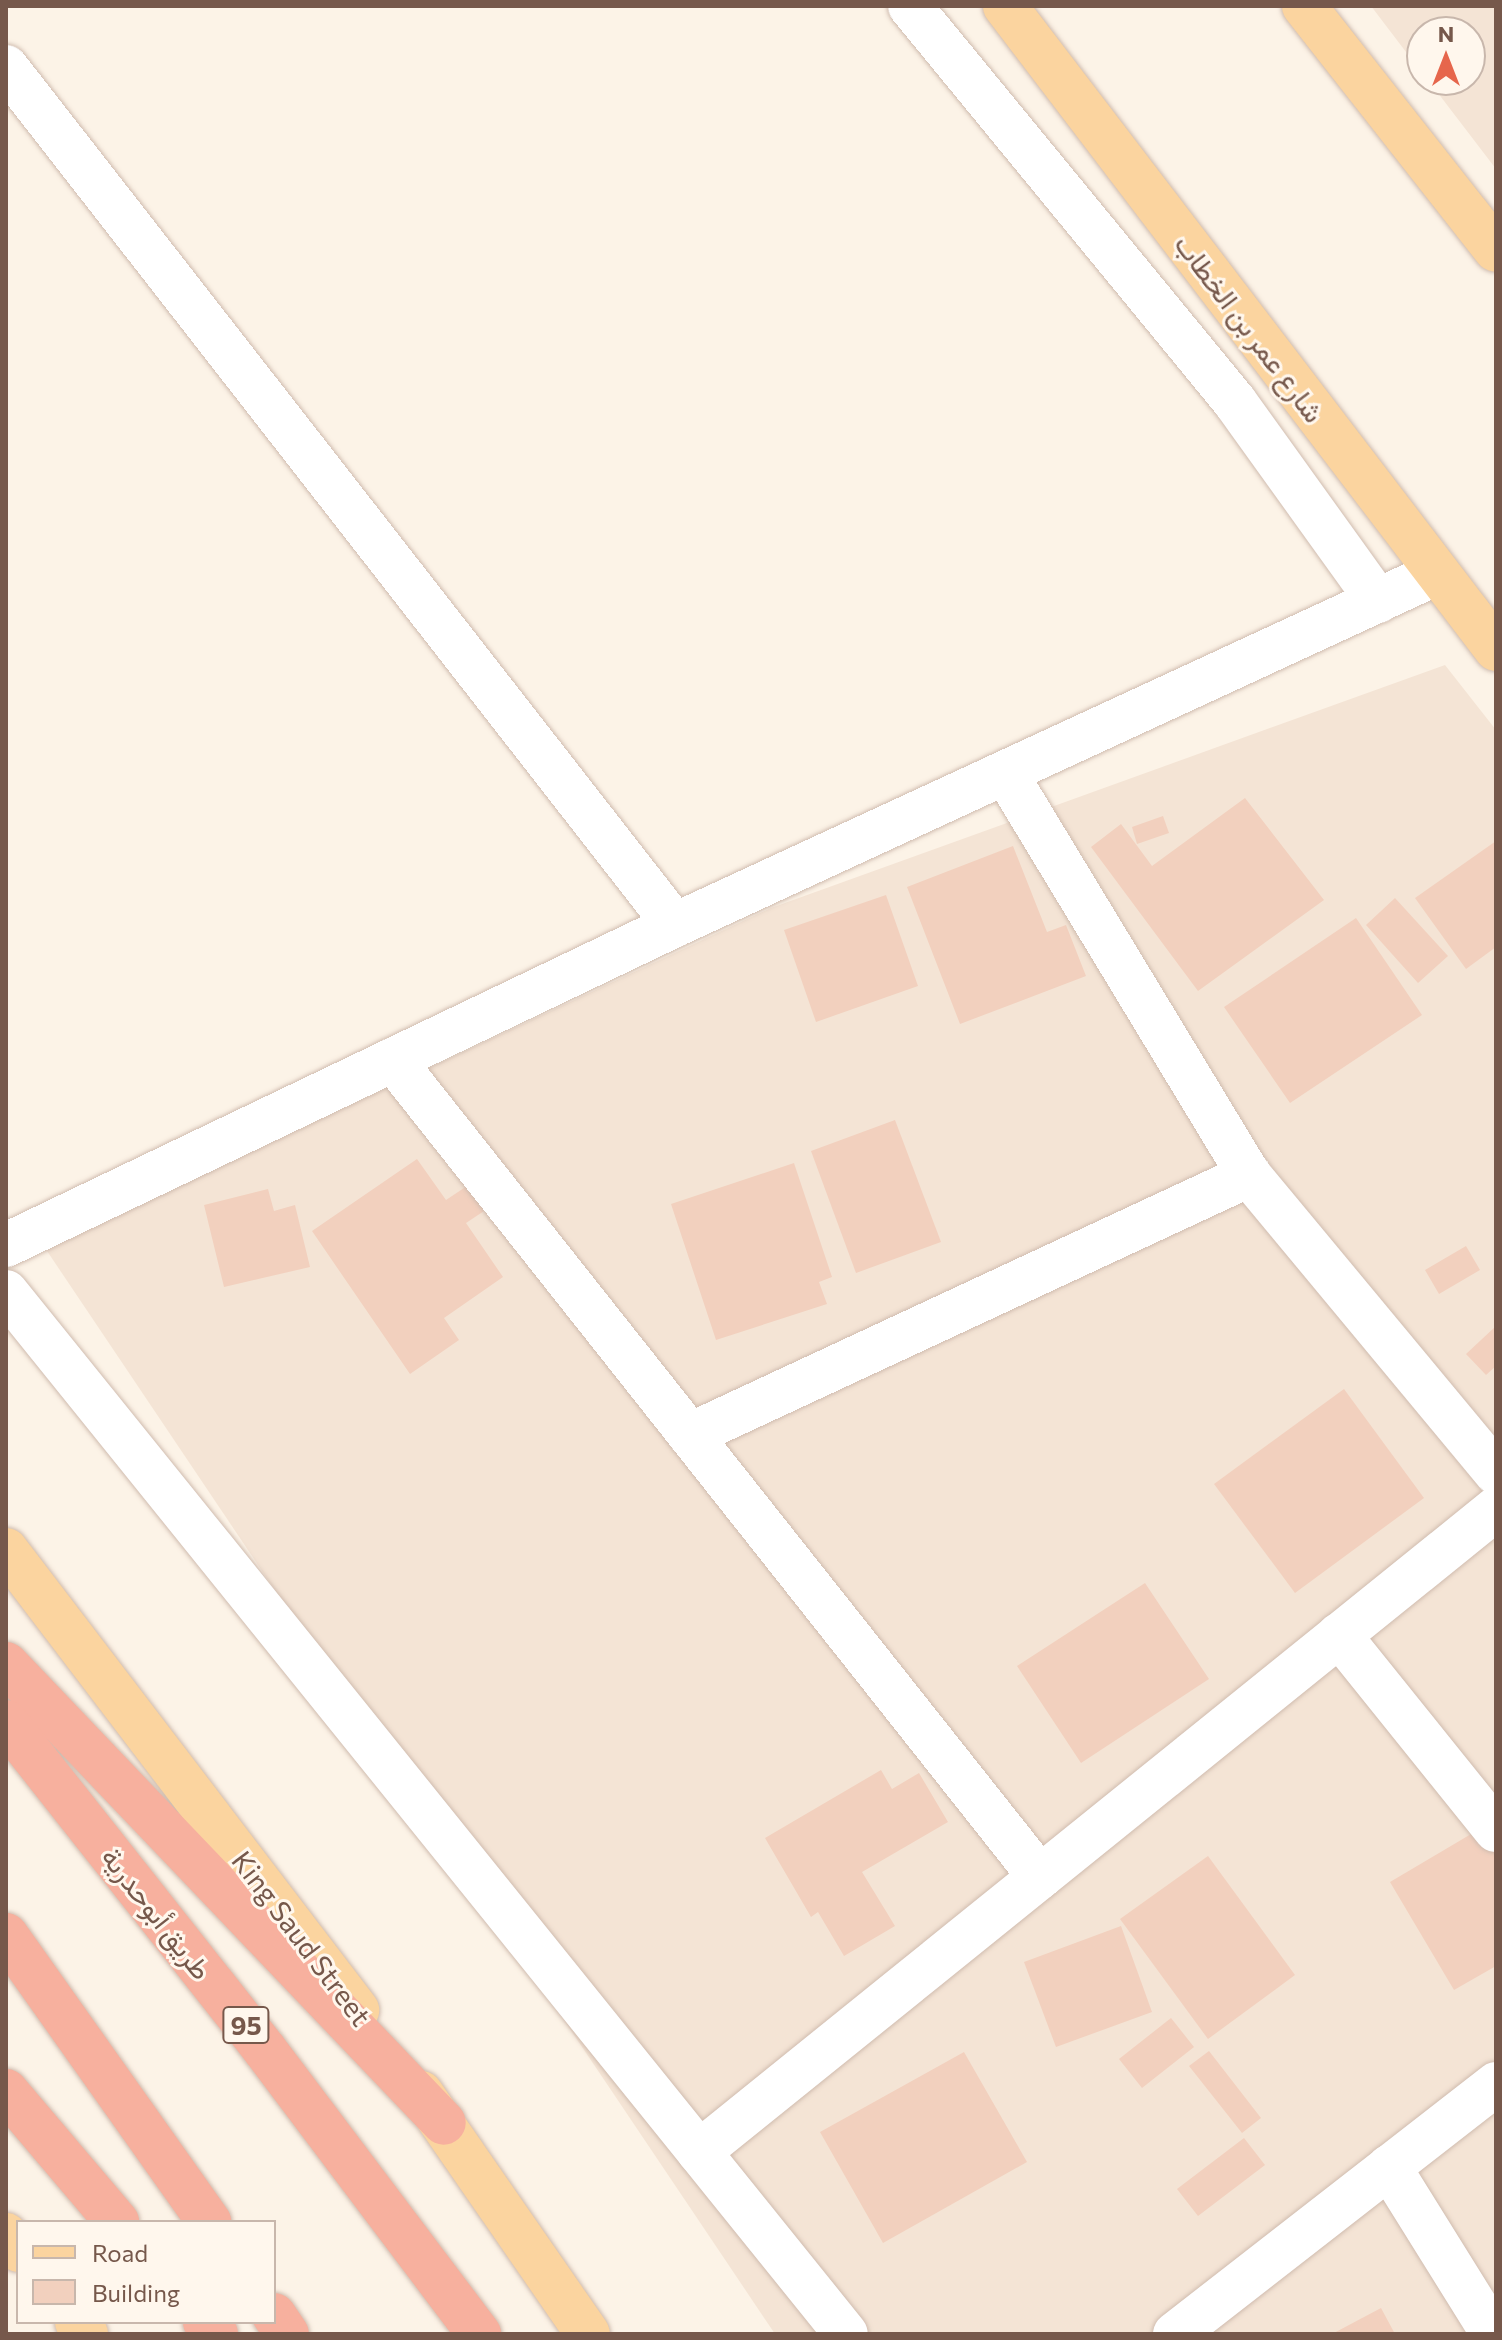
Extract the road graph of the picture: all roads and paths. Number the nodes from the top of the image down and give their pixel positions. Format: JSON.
{"nodes":[{"id":1,"x":910,"y":6,"type":"edge"},
{"id":2,"x":1005,"y":6,"type":"edge"},
{"id":3,"x":1309,"y":8,"type":"edge"},
{"id":4,"x":6,"y":67,"type":"edge"},
{"id":5,"x":1496,"y":250,"type":"edge"},
{"id":6,"x":1437,"y":573,"type":"junction"},
{"id":7,"x":1378,"y":601,"type":"junction"},
{"id":8,"x":1496,"y":649,"type":"edge"},
{"id":9,"x":1006,"y":774,"type":"junction"},
{"id":10,"x":675,"y":925,"type":"junction"},
{"id":11,"x":393,"y":1060,"type":"junction"},
{"id":12,"x":1249,"y":1175,"type":"junction"},
{"id":13,"x":6,"y":1245,"type":"edge"},
{"id":14,"x":6,"y":1292,"type":"edge"},
{"id":15,"x":690,"y":1435,"type":"junction"},
{"id":16,"x":1496,"y":1473,"type":"edge"},
{"id":17,"x":1496,"y":1509,"type":"edge"},
{"id":18,"x":6,"y":1550,"type":"edge"},
{"id":19,"x":1339,"y":1635,"type":"junction"},
{"id":20,"x":6,"y":1664,"type":"edge"},
{"id":21,"x":6,"y":1722,"type":"edge"},
{"id":22,"x":1496,"y":1830,"type":"edge"},
{"id":23,"x":1040,"y":1877,"type":"junction"},
{"id":24,"x":6,"y":1935,"type":"edge"},
{"id":25,"x":1496,"y":2084,"type":"edge"},
{"id":26,"x":6,"y":2091,"type":"edge"},
{"id":27,"x":444,"y":2123,"type":"junction"},
{"id":28,"x":699,"y":2152,"type":"junction"},
{"id":29,"x":1389,"y":2167,"type":"junction"},
{"id":30,"x":115,"y":2220,"type":"edge"},
{"id":31,"x":208,"y":2220,"type":"edge"},
{"id":32,"x":479,"y":2334,"type":"edge"},
{"id":33,"x":588,"y":2334,"type":"edge"},
{"id":34,"x":846,"y":2334,"type":"edge"},
{"id":35,"x":1175,"y":2334,"type":"edge"},
{"id":36,"x":1493,"y":2334,"type":"edge"}],
"edges":[{"from":1,"to":7,"type":"street"},
{"from":2,"to":6,"type":"main road","name":"شارع عمر بن الخطاب"},
{"from":3,"to":5,"type":"main road"},
{"from":4,"to":10,"type":"street"},
{"from":6,"to":7,"type":"street"},
{"from":6,"to":8,"type":"main road","name":"شارع عمر بن الخطاب"},
{"from":7,"to":9,"type":"street"},
{"from":9,"to":10,"type":"street"},
{"from":9,"to":12,"type":"street"},
{"from":10,"to":11,"type":"street"},
{"from":11,"to":13,"type":"street"},
{"from":11,"to":15,"type":"street"},
{"from":12,"to":15,"type":"street"},
{"from":12,"to":16,"type":"street"},
{"from":14,"to":28,"type":"street"},
{"from":15,"to":23,"type":"street"},
{"from":17,"to":19,"type":"street"},
{"from":18,"to":27,"type":"main road","name":"King Saud Street"},
{"from":19,"to":22,"type":"street"},
{"from":19,"to":23,"type":"street"},
{"from":20,"to":27,"type":"highway"},
{"from":21,"to":32,"type":"highway","name":"طريق أبوحدرية","number":"95"},
{"from":23,"to":28,"type":"street"},
{"from":24,"to":31,"type":"highway"},
{"from":25,"to":29,"type":"street"},
{"from":26,"to":30,"type":"highway"},
{"from":27,"to":33,"type":"main road","name":"King Saud Street"},
{"from":28,"to":34,"type":"street"},
{"from":29,"to":35,"type":"street"},
{"from":29,"to":36,"type":"street"}]}
